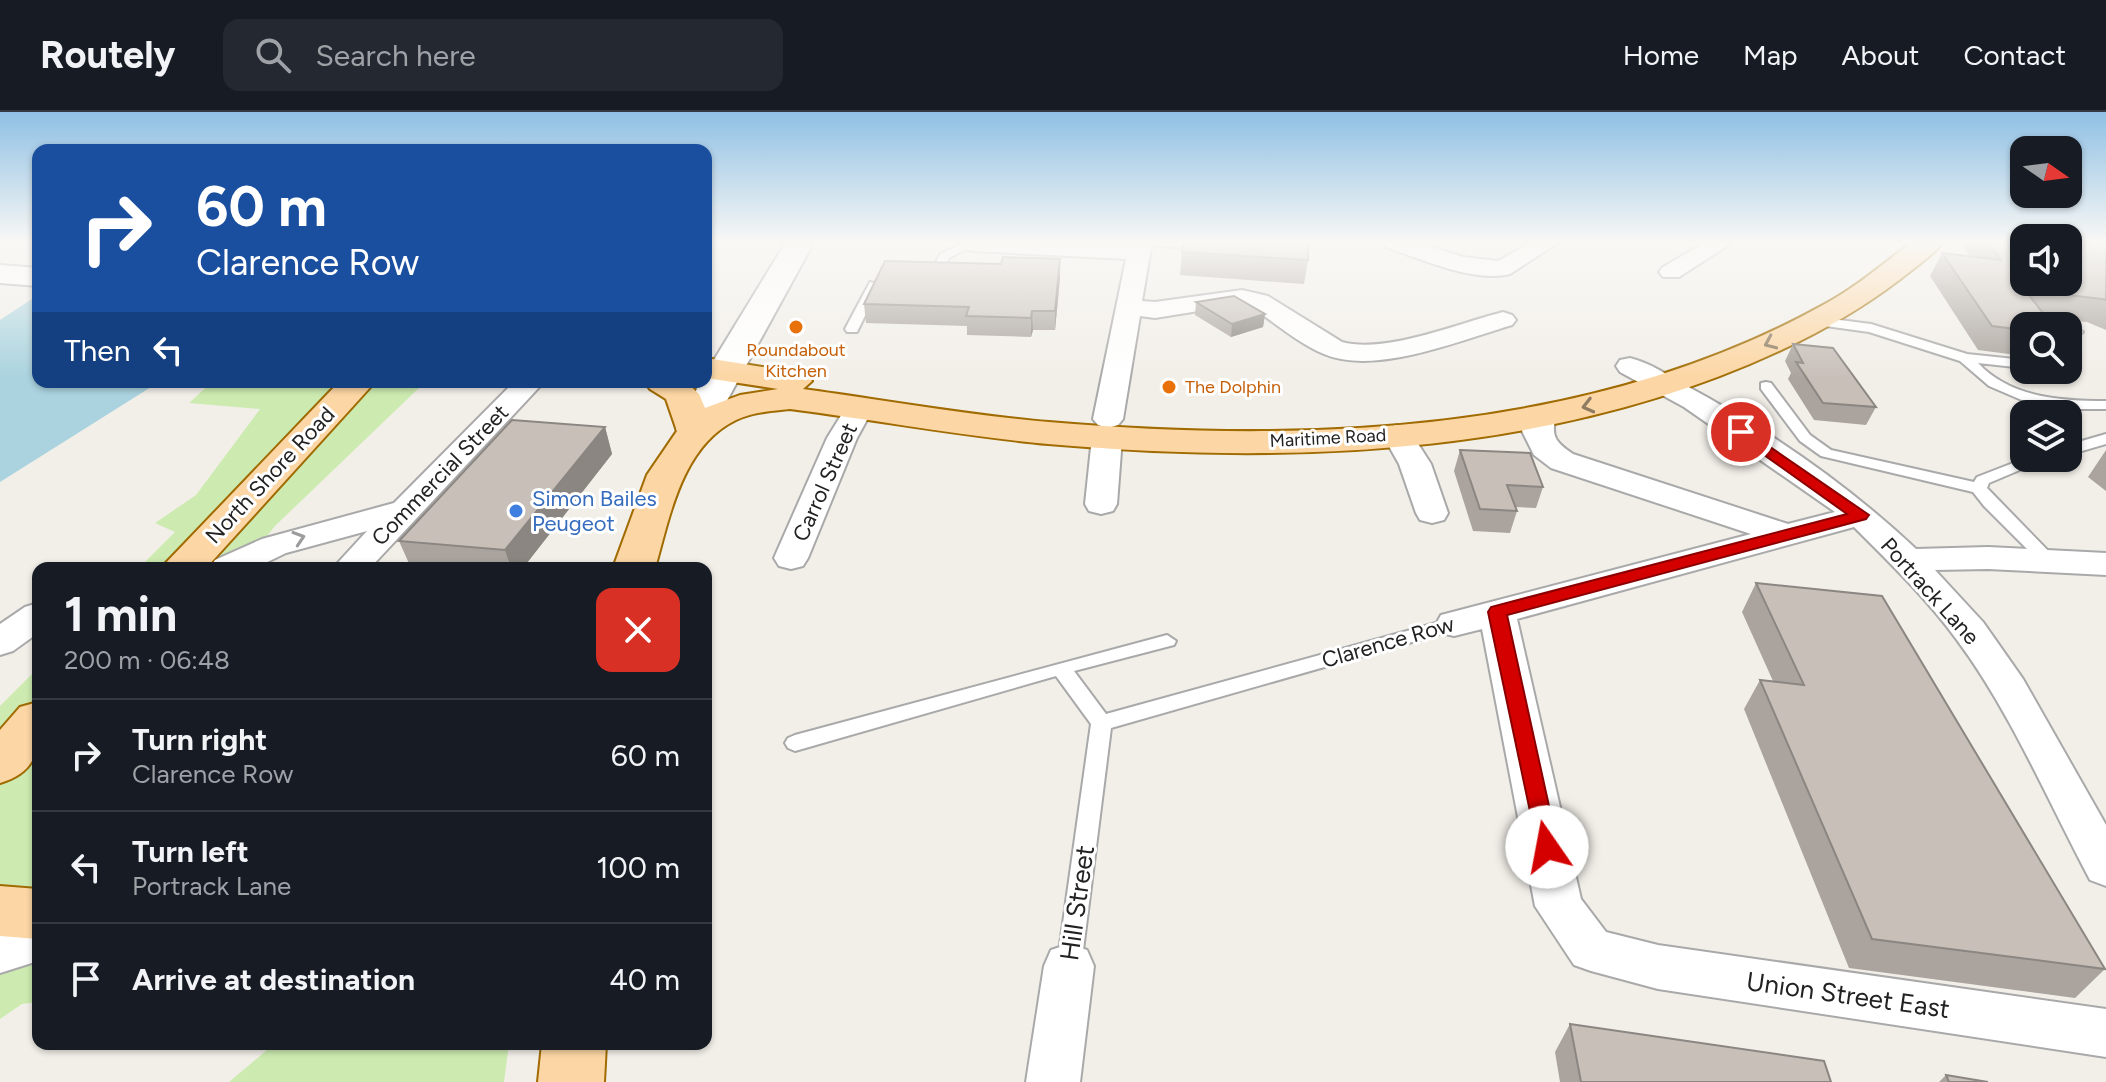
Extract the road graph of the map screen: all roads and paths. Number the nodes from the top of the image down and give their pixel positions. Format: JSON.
{"nodes":[{"id":1,"x":775,"y":287,"type":"edge"},
{"id":2,"x":873,"y":287,"type":"edge"},
{"id":3,"x":1133,"y":287,"type":"edge"},
{"id":4,"x":1821,"y":287,"type":"edge"},
{"id":5,"x":1873,"y":287,"type":"edge"},
{"id":6,"x":1844,"y":306,"type":"junction"},
{"id":7,"x":1129,"y":308,"type":"junction"},
{"id":8,"x":1439,"y":308,"type":"dead end"},
{"id":9,"x":1503,"y":320,"type":"dead end"},
{"id":10,"x":1816,"y":321,"type":"junction"},
{"id":11,"x":1474,"y":328,"type":"junction"},
{"id":12,"x":1871,"y":328,"type":"junction"},
{"id":13,"x":852,"y":329,"type":"dead end"},
{"id":14,"x":1333,"y":348,"type":"junction"},
{"id":15,"x":1300,"y":358,"type":"dead end"},
{"id":16,"x":1965,"y":358,"type":"junction"},
{"id":17,"x":712,"y":361,"type":"edge"},
{"id":18,"x":2010,"y":363,"type":"edge"},
{"id":19,"x":1630,"y":366,"type":"junction"},
{"id":20,"x":1663,"y":384,"type":"junction"},
{"id":21,"x":1766,"y":386,"type":"dead end"},
{"id":22,"x":350,"y":388,"type":"edge"},
{"id":23,"x":387,"y":388,"type":"edge"},
{"id":24,"x":524,"y":388,"type":"edge"},
{"id":25,"x":672,"y":388,"type":"edge"},
{"id":26,"x":705,"y":388,"type":"edge"},
{"id":27,"x":2106,"y":405,"type":"edge"},
{"id":28,"x":860,"y":407,"type":"junction"},
{"id":29,"x":1108,"y":428,"type":"junction"},
{"id":30,"x":694,"y":429,"type":"junction"},
{"id":31,"x":1543,"y":433,"type":"junction"},
{"id":32,"x":1397,"y":434,"type":"junction"},
{"id":33,"x":2106,"y":439,"type":"edge"},
{"id":34,"x":2082,"y":446,"type":"edge"},
{"id":35,"x":2010,"y":470,"type":"edge"},
{"id":36,"x":1979,"y":488,"type":"junction"},
{"id":37,"x":1101,"y":504,"type":"dead end"},
{"id":38,"x":240,"y":510,"type":"junction"},
{"id":39,"x":406,"y":510,"type":"junction"},
{"id":40,"x":1432,"y":513,"type":"dead end"},
{"id":41,"x":1861,"y":515,"type":"junction"},
{"id":42,"x":1788,"y":535,"type":"junction"},
{"id":43,"x":791,"y":558,"type":"dead end"},
{"id":44,"x":1907,"y":560,"type":"junction"},
{"id":45,"x":2048,"y":560,"type":"junction"},
{"id":46,"x":188,"y":562,"type":"edge"},
{"id":47,"x":240,"y":562,"type":"edge"},
{"id":48,"x":356,"y":562,"type":"edge"},
{"id":49,"x":636,"y":562,"type":"edge"},
{"id":50,"x":2106,"y":564,"type":"edge"},
{"id":51,"x":30,"y":607,"type":"edge"},
{"id":52,"x":1497,"y":612,"type":"junction"},
{"id":53,"x":1454,"y":624,"type":"joint"},
{"id":54,"x":1167,"y":641,"type":"dead end"},
{"id":55,"x":0,"y":642,"type":"edge"},
{"id":56,"x":1061,"y":668,"type":"junction"},
{"id":57,"x":1101,"y":723,"type":"junction"},
{"id":58,"x":32,"y":727,"type":"edge"},
{"id":59,"x":795,"y":743,"type":"dead end"},
{"id":60,"x":0,"y":764,"type":"edge"},
{"id":61,"x":2093,"y":824,"type":"edge"},
{"id":62,"x":2106,"y":867,"type":"edge"},
{"id":63,"x":0,"y":911,"type":"edge"},
{"id":64,"x":32,"y":914,"type":"edge"},
{"id":65,"x":32,"y":942,"type":"edge"},
{"id":66,"x":0,"y":951,"type":"edge"},
{"id":67,"x":1069,"y":966,"type":"joint"},
{"id":68,"x":2106,"y":1033,"type":"edge"},
{"id":69,"x":574,"y":1050,"type":"edge"},
{"id":70,"x":571,"y":1082,"type":"edge"},
{"id":71,"x":1053,"y":1082,"type":"edge"}],
"edges":[{"from":1,"to":17,"type":"street"},
{"from":2,"to":13,"type":"lane"},
{"from":3,"to":7,"type":"street"},
{"from":4,"to":19,"type":"main road","name":"Maritime Road"},
{"from":5,"to":6,"type":"main road","name":"Maritime Road"},
{"from":6,"to":10,"type":"main road","name":"Maritime Road"},
{"from":6,"to":12,"type":"lane"},
{"from":7,"to":14,"type":"street"},
{"from":7,"to":29,"type":"street"},
{"from":8,"to":11,"type":"street"},
{"from":9,"to":11,"type":"street"},
{"from":10,"to":12,"type":"lane"},
{"from":10,"to":20,"type":"main road","name":"Maritime Road","one_way":true},
{"from":11,"to":14,"type":"street"},
{"from":12,"to":16,"type":"lane"},
{"from":14,"to":15,"type":"street"},
{"from":16,"to":18,"type":"lane"},
{"from":16,"to":27,"type":"lane"},
{"from":17,"to":29,"type":"main road","name":"Maritime Road"},
{"from":19,"to":20,"type":"street","name":"Portrack Lane"},
{"from":19,"to":29,"type":"main road","name":"Maritime Road"},
{"from":20,"to":31,"type":"main road","name":"Maritime Road","one_way":true},
{"from":20,"to":41,"type":"street","name":"Portrack Lane"},
{"from":21,"to":36,"type":"lane"},
{"from":22,"to":38,"type":"main road","name":"North Shore Road"},
{"from":23,"to":38,"type":"main road"},
{"from":24,"to":39,"type":"street","name":"Commercial Street"},
{"from":25,"to":30,"type":"main road"},
{"from":26,"to":30,"type":"street"},
{"from":28,"to":29,"type":"main road","name":"Maritime Road"},
{"from":28,"to":30,"type":"main road","name":"Maritime Road"},
{"from":28,"to":43,"type":"street","name":"Carrol Street"},
{"from":29,"to":32,"type":"main road","name":"Maritime Road"},
{"from":29,"to":37,"type":"street"},
{"from":30,"to":49,"type":"main road"},
{"from":31,"to":32,"type":"main road","name":"Maritime Road"},
{"from":31,"to":42,"type":"street"},
{"from":32,"to":40,"type":"street"},
{"from":33,"to":34,"type":"lane"},
{"from":35,"to":36,"type":"lane"},
{"from":36,"to":45,"type":"lane"},
{"from":38,"to":46,"type":"main road","name":"North Shore Road"},
{"from":47,"to":39,"type":"street","one_way":true},
{"from":39,"to":48,"type":"street","name":"Commercial Street"},
{"from":41,"to":42,"type":"street","name":"Clarence Row"},
{"from":41,"to":44,"type":"street","name":"Portrack Lane"},
{"from":42,"to":52,"type":"street","name":"Clarence Row"},
{"from":44,"to":45,"type":"street"},
{"from":44,"to":61,"type":"street","name":"Portrack Lane"},
{"from":45,"to":50,"type":"street"},
{"from":51,"to":55,"type":"street"},
{"from":52,"to":53,"type":"street","name":"Clarence Row"},
{"from":52,"to":68,"type":"street","name":"Union Street East"},
{"from":53,"to":57,"type":"lane","name":"Clarence Row"},
{"from":54,"to":56,"type":"lane"},
{"from":56,"to":57,"type":"lane"},
{"from":56,"to":59,"type":"lane"},
{"from":57,"to":67,"type":"lane","name":"Hill Street"},
{"from":58,"to":60,"type":"main road"},
{"from":61,"to":62,"type":"street","name":"Portrack Lane"},
{"from":63,"to":64,"type":"main road"},
{"from":65,"to":66,"type":"street"},
{"from":67,"to":71,"type":"street","name":"Hill Street"},
{"from":69,"to":70,"type":"main road"}]}
